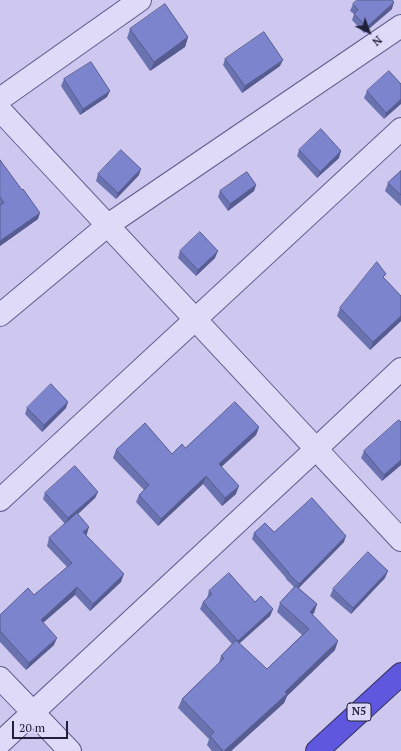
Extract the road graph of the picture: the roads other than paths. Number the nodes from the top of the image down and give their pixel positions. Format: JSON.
{"nodes":[{"id":1,"x":140,"y":0,"type":"edge"},
{"id":2,"x":401,"y":26,"type":"edge"},
{"id":3,"x":0,"y":99,"type":"edge"},
{"id":4,"x":0,"y":110,"type":"edge"},
{"id":5,"x":401,"y":128,"type":"edge"},
{"id":6,"x":108,"y":225,"type":"junction"},
{"id":7,"x":0,"y":315,"type":"edge"},
{"id":8,"x":195,"y":319,"type":"junction"},
{"id":9,"x":401,"y":368,"type":"edge"},
{"id":10,"x":316,"y":449,"type":"junction"},
{"id":11,"x":0,"y":500,"type":"edge"},
{"id":12,"x":401,"y":540,"type":"edge"},
{"id":13,"x":401,"y":674,"type":"edge"},
{"id":14,"x":0,"y":678,"type":"edge"},
{"id":15,"x":33,"y":713,"type":"junction"},
{"id":16,"x":0,"y":743,"type":"edge"},
{"id":17,"x":70,"y":751,"type":"edge"},
{"id":18,"x":318,"y":751,"type":"edge"}],
"edges":[{"from":1,"to":3,"type":"street"},
{"from":2,"to":6,"type":"street"},
{"from":4,"to":6,"type":"street"},
{"from":5,"to":8,"type":"street"},
{"from":6,"to":7,"type":"street"},
{"from":6,"to":8,"type":"street"},
{"from":8,"to":10,"type":"street"},
{"from":8,"to":11,"type":"street"},
{"from":9,"to":10,"type":"street"},
{"from":10,"to":12,"type":"street"},
{"from":10,"to":15,"type":"street"},
{"from":13,"to":18,"type":"highway","number":"N5"},
{"from":14,"to":15,"type":"street"},
{"from":15,"to":16,"type":"street"},
{"from":15,"to":17,"type":"street"}]}
